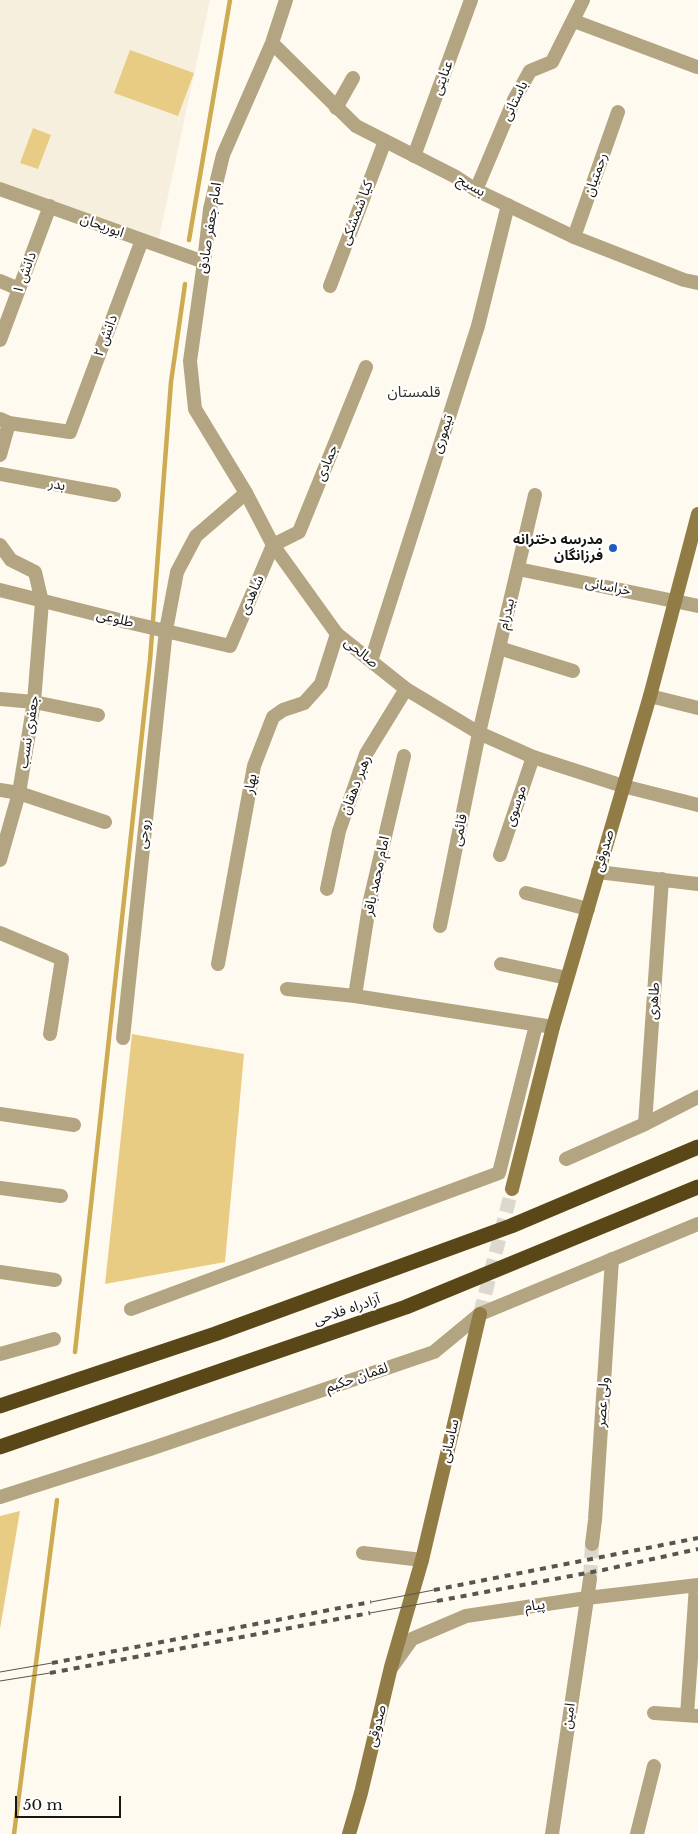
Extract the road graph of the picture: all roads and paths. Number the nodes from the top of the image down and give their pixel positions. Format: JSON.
{"nodes":[{"id":1,"x":286,"y":0,"type":"edge"},
{"id":2,"x":471,"y":0,"type":"edge"},
{"id":3,"x":583,"y":0,"type":"edge"},
{"id":4,"x":574,"y":21,"type":"junction"},
{"id":5,"x":272,"y":43,"type":"junction"},
{"id":6,"x":697,"y":67,"type":"edge"},
{"id":7,"x":353,"y":78,"type":"dead end"},
{"id":8,"x":336,"y":108,"type":"junction"},
{"id":9,"x":618,"y":112,"type":"dead end"},
{"id":10,"x":385,"y":141,"type":"junction"},
{"id":11,"x":414,"y":156,"type":"junction"},
{"id":12,"x":0,"y":189,"type":"edge"},
{"id":13,"x":476,"y":190,"type":"junction"},
{"id":14,"x":508,"y":205,"type":"junction"},
{"id":15,"x":50,"y":206,"type":"junction"},
{"id":16,"x":574,"y":237,"type":"junction"},
{"id":17,"x":142,"y":240,"type":"junction"},
{"id":18,"x":204,"y":262,"type":"junction"},
{"id":19,"x":0,"y":281,"type":"edge"},
{"id":20,"x":698,"y":283,"type":"edge"},
{"id":21,"x":330,"y":286,"type":"dead end"},
{"id":22,"x":19,"y":289,"type":"junction"},
{"id":23,"x":0,"y":340,"type":"edge"},
{"id":24,"x":366,"y":367,"type":"dead end"},
{"id":25,"x":195,"y":409,"type":"joint"},
{"id":26,"x":4,"y":421,"type":"edge"},
{"id":27,"x":0,"y":455,"type":"edge"},
{"id":28,"x":0,"y":474,"type":"edge"},
{"id":29,"x":246,"y":493,"type":"junction"},
{"id":30,"x":114,"y":495,"type":"dead end"},
{"id":31,"x":535,"y":495,"type":"dead end"},
{"id":32,"x":698,"y":514,"type":"edge"},
{"id":33,"x":0,"y":544,"type":"edge"},
{"id":34,"x":274,"y":545,"type":"junction"},
{"id":35,"x":518,"y":569,"type":"junction"},
{"id":36,"x":0,"y":590,"type":"edge"},
{"id":37,"x":676,"y":601,"type":"junction"},
{"id":38,"x":42,"y":602,"type":"junction"},
{"id":39,"x":698,"y":606,"type":"edge"},
{"id":40,"x":166,"y":630,"type":"junction"},
{"id":41,"x":338,"y":634,"type":"junction"},
{"id":42,"x":230,"y":646,"type":"joint"},
{"id":43,"x":499,"y":648,"type":"junction"},
{"id":44,"x":371,"y":661,"type":"junction"},
{"id":45,"x":573,"y":671,"type":"dead end"},
{"id":46,"x":406,"y":689,"type":"junction"},
{"id":47,"x":650,"y":696,"type":"junction"},
{"id":48,"x":0,"y":699,"type":"edge"},
{"id":49,"x":34,"y":702,"type":"junction"},
{"id":50,"x":698,"y":708,"type":"edge"},
{"id":51,"x":98,"y":715,"type":"dead end"},
{"id":52,"x":479,"y":733,"type":"junction"},
{"id":53,"x":404,"y":756,"type":"dead end"},
{"id":54,"x":533,"y":757,"type":"junction"},
{"id":55,"x":623,"y":786,"type":"junction"},
{"id":56,"x":0,"y":790,"type":"edge"},
{"id":57,"x":19,"y":793,"type":"junction"},
{"id":58,"x":698,"y":805,"type":"edge"},
{"id":59,"x":104,"y":822,"type":"dead end"},
{"id":60,"x":500,"y":855,"type":"dead end"},
{"id":61,"x":0,"y":860,"type":"edge"},
{"id":62,"x":598,"y":872,"type":"junction"},
{"id":63,"x":662,"y":879,"type":"junction"},
{"id":64,"x":698,"y":884,"type":"edge"},
{"id":65,"x":328,"y":889,"type":"dead end"},
{"id":66,"x":526,"y":893,"type":"dead end"},
{"id":67,"x":588,"y":909,"type":"junction"},
{"id":68,"x":440,"y":926,"type":"dead end"},
{"id":69,"x":0,"y":933,"type":"edge"},
{"id":70,"x":218,"y":964,"type":"dead end"},
{"id":71,"x":501,"y":964,"type":"dead end"},
{"id":72,"x":567,"y":978,"type":"junction"},
{"id":73,"x":287,"y":989,"type":"dead end"},
{"id":74,"x":355,"y":996,"type":"junction"},
{"id":75,"x":536,"y":1025,"type":"junction"},
{"id":76,"x":553,"y":1028,"type":"junction"},
{"id":77,"x":50,"y":1034,"type":"dead end"},
{"id":78,"x":123,"y":1038,"type":"dead end"},
{"id":79,"x":698,"y":1098,"type":"edge"},
{"id":80,"x":0,"y":1114,"type":"edge"},
{"id":81,"x":645,"y":1124,"type":"junction"},
{"id":82,"x":74,"y":1125,"type":"dead end"},
{"id":83,"x":698,"y":1147,"type":"edge"},
{"id":84,"x":566,"y":1159,"type":"dead end"},
{"id":85,"x":698,"y":1187,"type":"edge"},
{"id":86,"x":0,"y":1188,"type":"edge"},
{"id":87,"x":512,"y":1189,"type":"tunnel mouth"},
{"id":88,"x":61,"y":1196,"type":"dead end"},
{"id":89,"x":698,"y":1224,"type":"edge"},
{"id":90,"x":612,"y":1258,"type":"junction"},
{"id":91,"x":0,"y":1272,"type":"edge"},
{"id":92,"x":55,"y":1280,"type":"dead end"},
{"id":93,"x":130,"y":1309,"type":"dead end"},
{"id":94,"x":480,"y":1314,"type":"junction"},
{"id":95,"x":54,"y":1339,"type":"dead end"},
{"id":96,"x":0,"y":1354,"type":"edge"},
{"id":97,"x":0,"y":1406,"type":"edge"},
{"id":98,"x":0,"y":1446,"type":"edge"},
{"id":99,"x":0,"y":1497,"type":"edge"},
{"id":100,"x":592,"y":1544,"type":"tunnel mouth"},
{"id":101,"x":363,"y":1553,"type":"dead end"},
{"id":102,"x":420,"y":1564,"type":"junction"},
{"id":103,"x":590,"y":1579,"type":"tunnel mouth"},
{"id":104,"x":697,"y":1586,"type":"edge"},
{"id":105,"x":587,"y":1598,"type":"junction"},
{"id":106,"x":405,"y":1618,"type":"joint"},
{"id":107,"x":391,"y":1667,"type":"junction"},
{"id":108,"x":654,"y":1713,"type":"dead end"},
{"id":109,"x":692,"y":1716,"type":"edge"},
{"id":110,"x":654,"y":1766,"type":"dead end"},
{"id":111,"x":349,"y":1834,"type":"edge"},
{"id":112,"x":552,"y":1834,"type":"edge"},
{"id":113,"x":637,"y":1834,"type":"edge"}],
"edges":[{"from":1,"to":5,"type":"street","name":"امام جعفر صادق"},
{"from":2,"to":11,"type":"street","name":"عنایتی"},
{"from":3,"to":4,"type":"street","name":"باستانی"},
{"from":4,"to":6,"type":"street"},
{"from":4,"to":13,"type":"street","name":"باستانی"},
{"from":5,"to":8,"type":"street","name":"بسیح"},
{"from":5,"to":18,"type":"street","name":"امام جعفر صادق"},
{"from":7,"to":8,"type":"street"},
{"from":8,"to":10,"type":"street","name":"بسیح"},
{"from":9,"to":16,"type":"street","name":"رحمتیان"},
{"from":10,"to":11,"type":"street","name":"بسیح"},
{"from":10,"to":21,"type":"street","name":"کیا شمشکی"},
{"from":11,"to":13,"type":"street","name":"بسیح"},
{"from":12,"to":15,"type":"street","name":"ابوریحان"},
{"from":13,"to":14,"type":"street","name":"بسیح"},
{"from":14,"to":16,"type":"street","name":"بسیح"},
{"from":14,"to":44,"type":"street","name":"تیموری"},
{"from":15,"to":17,"type":"street","name":"ابوریحان"},
{"from":15,"to":22,"type":"street","name":"دانش ۱"},
{"from":16,"to":20,"type":"street","name":"بسیح"},
{"from":17,"to":18,"type":"street","name":"ابوریحان"},
{"from":17,"to":26,"type":"street","name":"دانش ۲"},
{"from":18,"to":25,"type":"street","name":"امام جعفر صادق"},
{"from":19,"to":22,"type":"street"},
{"from":22,"to":23,"type":"street","name":"دانش ۱"},
{"from":24,"to":34,"type":"street","name":"جمادی"},
{"from":25,"to":29,"type":"street","name":"صالحی"},
{"from":26,"to":27,"type":"street"},
{"from":28,"to":30,"type":"street","name":"بدر"},
{"from":29,"to":34,"type":"street","name":"صالحی"},
{"from":29,"to":40,"type":"street","name":"روحی"},
{"from":31,"to":35,"type":"street","name":"بیدرام"},
{"from":32,"to":37,"type":"main road","name":"صدوقی"},
{"from":33,"to":38,"type":"street","name":"جعفری نسب"},
{"from":34,"to":41,"type":"street","name":"صالحی"},
{"from":34,"to":42,"type":"street","name":"شاهدی"},
{"from":35,"to":37,"type":"street","name":"خراسانی"},
{"from":35,"to":43,"type":"street","name":"بیدرام"},
{"from":36,"to":38,"type":"street","name":"طلوعی"},
{"from":37,"to":39,"type":"street","name":"خراسانی"},
{"from":37,"to":47,"type":"main road","name":"صدوقی"},
{"from":38,"to":40,"type":"street","name":"طلوعی"},
{"from":38,"to":49,"type":"street","name":"جعفری نسب"},
{"from":40,"to":42,"type":"street","name":"طلوعی"},
{"from":40,"to":78,"type":"street","name":"روحی"},
{"from":41,"to":44,"type":"street","name":"صالحی"},
{"from":41,"to":70,"type":"street","name":"بهار"},
{"from":43,"to":45,"type":"street"},
{"from":43,"to":52,"type":"street","name":"بیدرام"},
{"from":44,"to":46,"type":"street","name":"صالحی"},
{"from":46,"to":52,"type":"street","name":"صالحی"},
{"from":46,"to":65,"type":"street","name":"رهبر دهقان"},
{"from":47,"to":50,"type":"street"},
{"from":47,"to":55,"type":"main road","name":"صدوقی"},
{"from":48,"to":49,"type":"street"},
{"from":49,"to":51,"type":"street"},
{"from":49,"to":57,"type":"street","name":"جعفری نسب"},
{"from":52,"to":54,"type":"street","name":"صالحی"},
{"from":52,"to":68,"type":"street","name":"قائمی"},
{"from":53,"to":74,"type":"street","name":"امام محمد باقر"},
{"from":54,"to":55,"type":"street","name":"صالحی"},
{"from":54,"to":60,"type":"street","name":"موسوی"},
{"from":55,"to":58,"type":"street","name":"صالحی"},
{"from":55,"to":62,"type":"main road","name":"صدوقی"},
{"from":56,"to":57,"type":"street"},
{"from":57,"to":59,"type":"street"},
{"from":57,"to":61,"type":"street","name":"جعفری نسب"},
{"from":62,"to":63,"type":"street"},
{"from":62,"to":67,"type":"main road","name":"صدوقی"},
{"from":63,"to":64,"type":"street"},
{"from":63,"to":81,"type":"street","name":"طاهری"},
{"from":66,"to":67,"type":"street"},
{"from":67,"to":72,"type":"main road","name":"صدوقی"},
{"from":69,"to":77,"type":"street"},
{"from":71,"to":72,"type":"street"},
{"from":72,"to":76,"type":"main road","name":"صدوقی"},
{"from":73,"to":74,"type":"street"},
{"from":74,"to":75,"type":"street"},
{"from":75,"to":76,"type":"street"},
{"from":75,"to":93,"type":"street"},
{"from":76,"to":87,"type":"main road","name":"صدوقی"},
{"from":79,"to":81,"type":"street"},
{"from":80,"to":82,"type":"street"},
{"from":81,"to":84,"type":"street"},
{"from":83,"to":97,"type":"highway","name":"آزادراه فلاحی"},
{"from":85,"to":98,"type":"highway","name":"آزادراه فلاحی"},
{"from":86,"to":88,"type":"street"},
{"from":89,"to":90,"type":"street","name":"لقمان حکیم"},
{"from":90,"to":94,"type":"street","name":"لقمان حکیم"},
{"from":90,"to":100,"type":"street","name":"ولی عصر"},
{"from":91,"to":92,"type":"street"},
{"from":94,"to":99,"type":"street","name":"لقمان حکیم"},
{"from":94,"to":102,"type":"main road","name":"ساسانی"},
{"from":95,"to":96,"type":"street"},
{"from":101,"to":102,"type":"street"},
{"from":102,"to":106,"type":"main road","name":"ساسانی"},
{"from":103,"to":105,"type":"street","name":"امین"},
{"from":104,"to":105,"type":"street","name":"پیام"},
{"from":104,"to":109,"type":"street"},
{"from":105,"to":107,"type":"street","name":"پیام"},
{"from":105,"to":112,"type":"street","name":"امین"},
{"from":106,"to":107,"type":"main road","name":"صدوقی"},
{"from":107,"to":111,"type":"main road","name":"صدوقی"},
{"from":108,"to":109,"type":"street"},
{"from":110,"to":113,"type":"street"}]}
